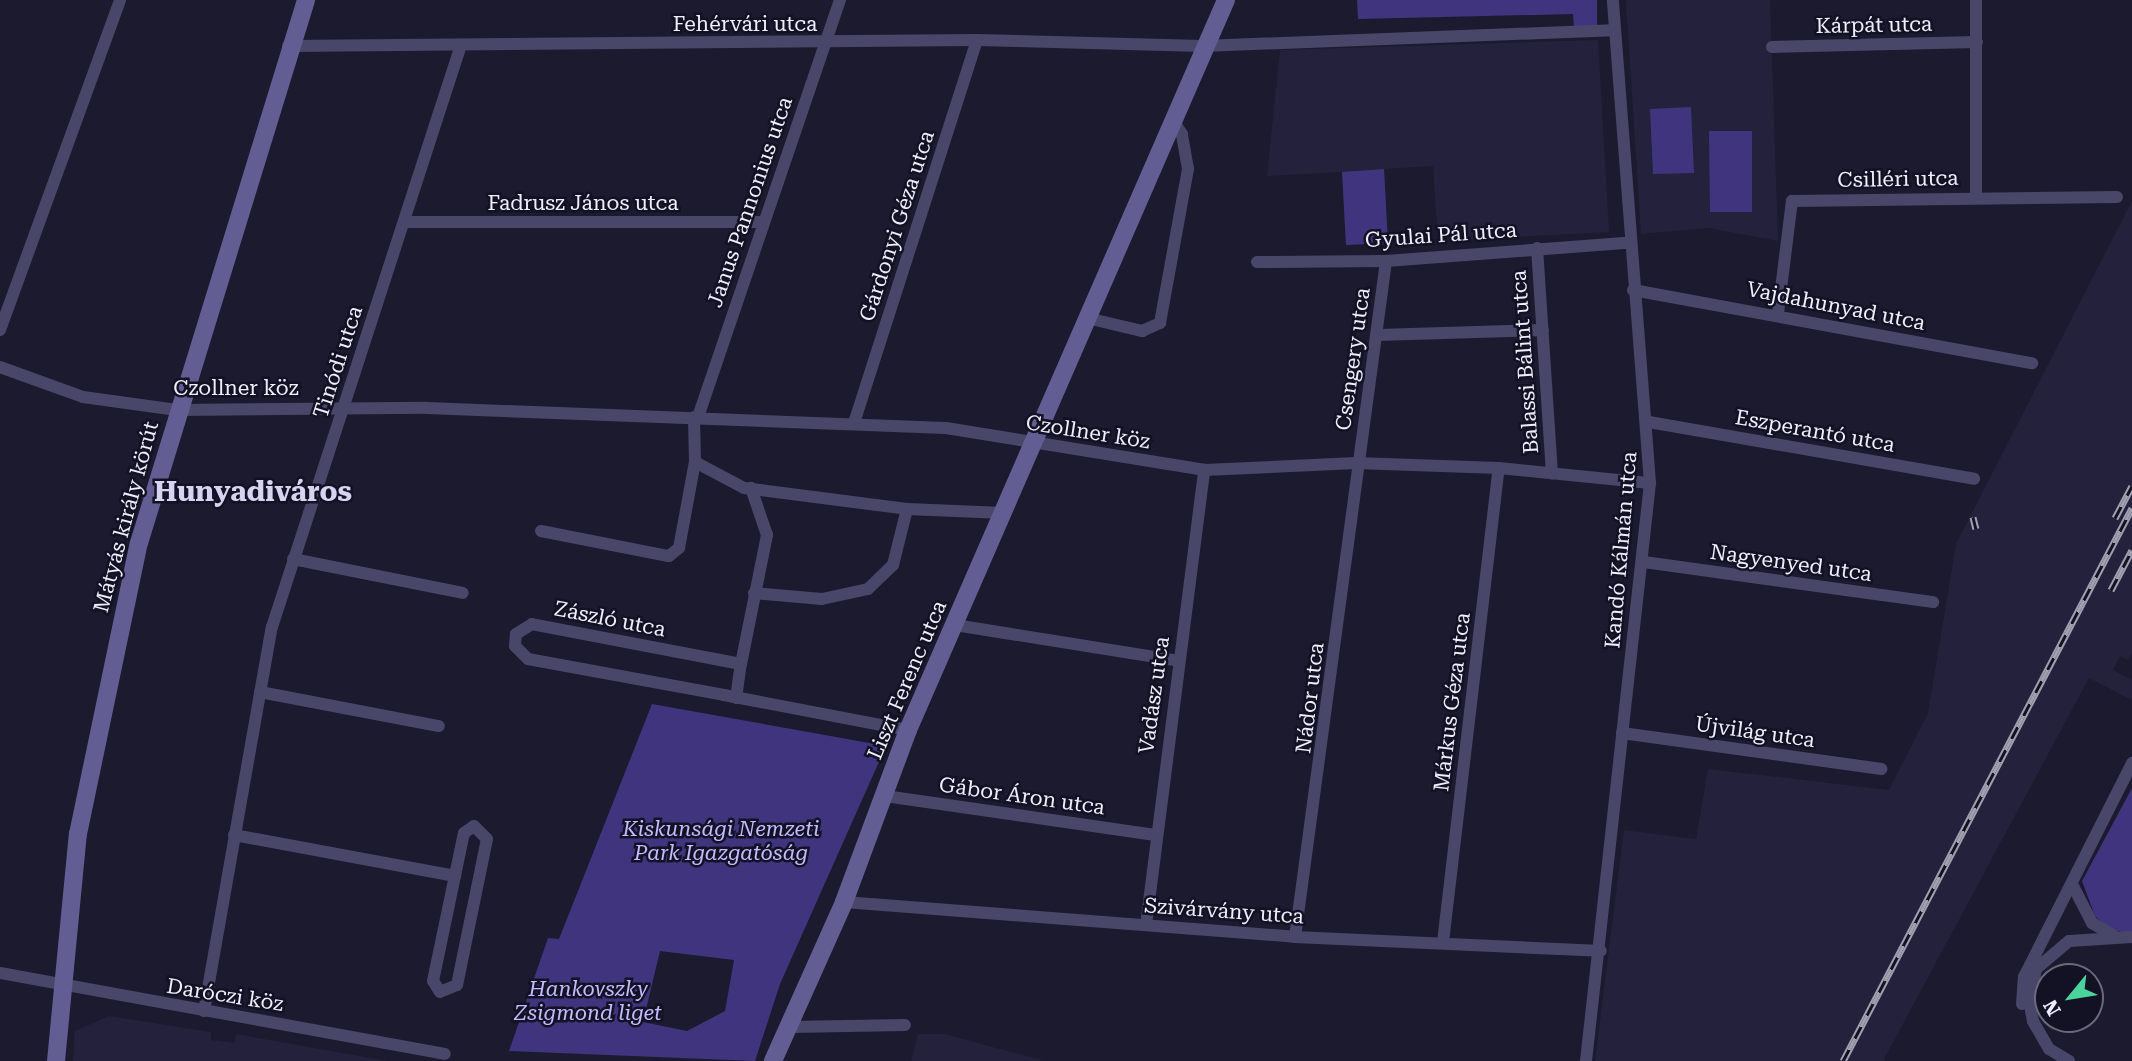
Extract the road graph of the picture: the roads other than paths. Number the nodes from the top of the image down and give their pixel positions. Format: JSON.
{"nodes":[{"id":1,"x":120,"y":0,"type":"edge"},
{"id":2,"x":306,"y":0,"type":"edge"},
{"id":3,"x":840,"y":0,"type":"edge"},
{"id":4,"x":1226,"y":0,"type":"edge"},
{"id":5,"x":1613,"y":0,"type":"edge"},
{"id":6,"x":1976,"y":0,"type":"edge"},
{"id":7,"x":1612,"y":30,"type":"junction"},
{"id":8,"x":977,"y":40,"type":"junction"},
{"id":9,"x":1977,"y":42,"type":"junction"},
{"id":10,"x":825,"y":43,"type":"junction"},
{"id":11,"x":461,"y":45,"type":"junction"},
{"id":12,"x":288,"y":46,"type":"junction"},
{"id":13,"x":1202,"y":46,"type":"junction"},
{"id":14,"x":1772,"y":47,"type":"dead end"},
{"id":15,"x":1172,"y":119,"type":"junction"},
{"id":16,"x":1976,"y":197,"type":"junction"},
{"id":17,"x":2117,"y":197,"type":"dead end"},
{"id":18,"x":404,"y":222,"type":"junction"},
{"id":19,"x":762,"y":222,"type":"junction"},
{"id":20,"x":1628,"y":243,"type":"junction"},
{"id":21,"x":1537,"y":248,"type":"junction"},
{"id":22,"x":1386,"y":261,"type":"junction"},
{"id":23,"x":1257,"y":262,"type":"dead end"},
{"id":24,"x":1633,"y":290,"type":"junction"},
{"id":25,"x":1778,"y":313,"type":"junction"},
{"id":26,"x":1087,"y":318,"type":"junction"},
{"id":27,"x":0,"y":330,"type":"edge"},
{"id":28,"x":1543,"y":330,"type":"junction"},
{"id":29,"x":1378,"y":335,"type":"junction"},
{"id":30,"x":2032,"y":363,"type":"dead end"},
{"id":31,"x":0,"y":367,"type":"edge"},
{"id":32,"x":344,"y":407,"type":"junction"},
{"id":33,"x":177,"y":410,"type":"junction"},
{"id":34,"x":696,"y":417,"type":"junction"},
{"id":35,"x":1649,"y":422,"type":"junction"},
{"id":36,"x":854,"y":423,"type":"junction"},
{"id":37,"x":1031,"y":442,"type":"junction"},
{"id":38,"x":695,"y":462,"type":"junction"},
{"id":39,"x":1356,"y":463,"type":"junction"},
{"id":40,"x":1499,"y":468,"type":"junction"},
{"id":41,"x":1205,"y":470,"type":"junction"},
{"id":42,"x":1552,"y":474,"type":"junction"},
{"id":43,"x":1974,"y":479,"type":"dead end"},
{"id":44,"x":1650,"y":483,"type":"junction"},
{"id":45,"x":751,"y":488,"type":"junction"},
{"id":46,"x":907,"y":509,"type":"junction"},
{"id":47,"x":1004,"y":513,"type":"junction"},
{"id":48,"x":541,"y":531,"type":"dead end"},
{"id":49,"x":293,"y":559,"type":"junction"},
{"id":50,"x":1644,"y":562,"type":"junction"},
{"id":51,"x":463,"y":593,"type":"dead end"},
{"id":52,"x":754,"y":593,"type":"junction"},
{"id":53,"x":1933,"y":602,"type":"dead end"},
{"id":54,"x":955,"y":625,"type":"junction"},
{"id":55,"x":1178,"y":661,"type":"junction"},
{"id":56,"x":741,"y":664,"type":"junction"},
{"id":57,"x":260,"y":692,"type":"junction"},
{"id":58,"x":736,"y":698,"type":"junction"},
{"id":59,"x":439,"y":726,"type":"dead end"},
{"id":60,"x":908,"y":730,"type":"junction"},
{"id":61,"x":1622,"y":733,"type":"junction"},
{"id":62,"x":2132,"y":763,"type":"edge"},
{"id":63,"x":1882,"y":769,"type":"dead end"},
{"id":64,"x":885,"y":796,"type":"junction"},
{"id":65,"x":234,"y":835,"type":"junction"},
{"id":66,"x":1155,"y":835,"type":"junction"},
{"id":67,"x":455,"y":876,"type":"junction"},
{"id":68,"x":2073,"y":886,"type":"junction"},
{"id":69,"x":844,"y":902,"type":"junction"},
{"id":70,"x":1146,"y":925,"type":"junction"},
{"id":71,"x":2048,"y":935,"type":"junction"},
{"id":72,"x":1295,"y":937,"type":"junction"},
{"id":73,"x":2126,"y":937,"type":"edge"},
{"id":74,"x":1443,"y":942,"type":"junction"},
{"id":75,"x":1601,"y":951,"type":"junction"},
{"id":76,"x":2046,"y":958,"type":"junction"},
{"id":77,"x":2041,"y":963,"type":"edge"},
{"id":78,"x":0,"y":973,"type":"edge"},
{"id":79,"x":2034,"y":974,"type":"edge"},
{"id":80,"x":2034,"y":978,"type":"edge"},
{"id":81,"x":61,"y":984,"type":"junction"},
{"id":82,"x":2022,"y":1004,"type":"junction"},
{"id":83,"x":204,"y":1011,"type":"junction"},
{"id":84,"x":2034,"y":1021,"type":"edge"},
{"id":85,"x":905,"y":1025,"type":"dead end"},
{"id":86,"x":789,"y":1027,"type":"junction"},
{"id":87,"x":2040,"y":1033,"type":"edge"},
{"id":88,"x":445,"y":1054,"type":"dead end"},
{"id":89,"x":56,"y":1061,"type":"edge"},
{"id":90,"x":773,"y":1061,"type":"edge"},
{"id":91,"x":1586,"y":1061,"type":"edge"},
{"id":92,"x":2052,"y":1061,"type":"edge"},
{"id":93,"x":2069,"y":1061,"type":"edge"}],
"edges":[{"from":1,"to":27,"type":"street"},
{"from":2,"to":12,"type":"street","name":"Mátyás király körút"},
{"from":3,"to":10,"type":"street","name":"Janus Pannonius utca"},
{"from":4,"to":13,"type":"street","name":"Liszt Ferenc utca"},
{"from":5,"to":7,"type":"street","name":"Kandó Kálmán utca"},
{"from":6,"to":9,"type":"street"},
{"from":7,"to":13,"type":"street","name":"Fehérvári utca"},
{"from":7,"to":20,"type":"street","name":"Kandó Kálmán utca"},
{"from":8,"to":10,"type":"street","name":"Fehérvári utca"},
{"from":8,"to":13,"type":"street","name":"Fehérvári utca"},
{"from":8,"to":36,"type":"street","name":"Gárdonyi Géza utca"},
{"from":9,"to":14,"type":"street","name":"Kárpát utca"},
{"from":9,"to":16,"type":"street"},
{"from":10,"to":11,"type":"street","name":"Fehérvári utca"},
{"from":10,"to":19,"type":"street","name":"Janus Pannonius utca"},
{"from":11,"to":12,"type":"street","name":"Fehérvári utca"},
{"from":11,"to":18,"type":"street","name":"Tinódi utca"},
{"from":12,"to":33,"type":"street","name":"Mátyás király körút"},
{"from":13,"to":15,"type":"street","name":"Liszt Ferenc utca"},
{"from":15,"to":26,"type":"street","name":"Liszt Ferenc utca"},
{"from":15,"to":26,"type":"street"},
{"from":16,"to":17,"type":"street","name":"Csilléri utca"},
{"from":16,"to":25,"type":"street","name":"Csilléri utca"},
{"from":18,"to":19,"type":"street","name":"Fadrusz János utca"},
{"from":18,"to":32,"type":"street","name":"Tinódi utca"},
{"from":19,"to":34,"type":"street","name":"Janus Pannonius utca"},
{"from":20,"to":21,"type":"street","name":"Gyulai Pál utca"},
{"from":20,"to":24,"type":"street","name":"Kandó Kálmán utca"},
{"from":21,"to":22,"type":"street","name":"Gyulai Pál utca"},
{"from":21,"to":28,"type":"street","name":"Balassi Bálint utca"},
{"from":22,"to":23,"type":"street","name":"Gyulai Pál utca"},
{"from":22,"to":29,"type":"street","name":"Csengery utca"},
{"from":24,"to":25,"type":"street","name":"Vajdahunyad utca"},
{"from":24,"to":35,"type":"street","name":"Kandó Kálmán utca"},
{"from":25,"to":30,"type":"street","name":"Vajdahunyad utca"},
{"from":26,"to":37,"type":"street","name":"Liszt Ferenc utca"},
{"from":28,"to":29,"type":"street"},
{"from":28,"to":42,"type":"street","name":"Balassi Bálint utca"},
{"from":29,"to":39,"type":"street","name":"Csengery utca"},
{"from":31,"to":33,"type":"street","name":"Czollner köz"},
{"from":32,"to":33,"type":"street","name":"Czollner köz"},
{"from":32,"to":34,"type":"street","name":"Czollner köz"},
{"from":32,"to":49,"type":"street","name":"Tinódi utca"},
{"from":33,"to":81,"type":"street","name":"Mátyás király körút"},
{"from":34,"to":36,"type":"street","name":"Czollner köz"},
{"from":34,"to":38,"type":"street"},
{"from":35,"to":43,"type":"street","name":"Eszperantó utca"},
{"from":35,"to":44,"type":"street","name":"Kandó Kálmán utca"},
{"from":36,"to":37,"type":"street","name":"Czollner köz"},
{"from":37,"to":41,"type":"street","name":"Czollner köz"},
{"from":37,"to":47,"type":"street","name":"Liszt Ferenc utca"},
{"from":38,"to":45,"type":"street"},
{"from":38,"to":48,"type":"street"},
{"from":39,"to":40,"type":"street","name":"Czollner köz"},
{"from":39,"to":41,"type":"street","name":"Czollner köz"},
{"from":39,"to":72,"type":"street","name":"Nádor utca"},
{"from":40,"to":42,"type":"street","name":"Czollner köz"},
{"from":40,"to":74,"type":"street","name":"Márkus Géza utca"},
{"from":41,"to":55,"type":"street","name":"Vadász utca"},
{"from":42,"to":44,"type":"street","name":"Czollner köz"},
{"from":44,"to":50,"type":"street","name":"Kandó Kálmán utca"},
{"from":45,"to":46,"type":"street"},
{"from":45,"to":52,"type":"street"},
{"from":46,"to":47,"type":"street"},
{"from":46,"to":52,"type":"street"},
{"from":47,"to":54,"type":"street","name":"Liszt Ferenc utca"},
{"from":49,"to":51,"type":"street"},
{"from":49,"to":57,"type":"street","name":"Tinódi utca"},
{"from":50,"to":53,"type":"street","name":"Nagyenyed utca"},
{"from":50,"to":61,"type":"street","name":"Kandó Kálmán utca"},
{"from":52,"to":56,"type":"street"},
{"from":54,"to":55,"type":"street"},
{"from":54,"to":60,"type":"street","name":"Liszt Ferenc utca"},
{"from":55,"to":66,"type":"street","name":"Vadász utca"},
{"from":56,"to":58,"type":"street"},
{"from":56,"to":58,"type":"street","name":"Zászló utca"},
{"from":57,"to":59,"type":"street"},
{"from":57,"to":65,"type":"street","name":"Tinódi utca"},
{"from":58,"to":60,"type":"street","name":"Zászló utca"},
{"from":60,"to":64,"type":"street","name":"Liszt Ferenc utca"},
{"from":61,"to":63,"type":"street","name":"Újvilág utca"},
{"from":61,"to":75,"type":"street","name":"Kandó Kálmán utca"},
{"from":62,"to":68,"type":"street"},
{"from":64,"to":66,"type":"street","name":"Gábor Áron utca"},
{"from":64,"to":69,"type":"street","name":"Liszt Ferenc utca"},
{"from":65,"to":67,"type":"street"},
{"from":65,"to":83,"type":"street","name":"Tinódi utca"},
{"from":66,"to":70,"type":"street","name":"Vadász utca"},
{"from":67,"to":67,"type":"street"},
{"from":68,"to":71,"type":"street"},
{"from":68,"to":73,"type":"street"},
{"from":69,"to":70,"type":"street","name":"Szivárvány utca"},
{"from":69,"to":86,"type":"street","name":"Liszt Ferenc utca"},
{"from":70,"to":72,"type":"street","name":"Szivárvány utca"},
{"from":71,"to":76,"type":"street"},
{"from":71,"to":82,"type":"street"},
{"from":72,"to":74,"type":"street","name":"Szivárvány utca"},
{"from":73,"to":76,"type":"street"},
{"from":74,"to":75,"type":"street","name":"Szivárvány utca"},
{"from":75,"to":91,"type":"street","name":"Kandó Kálmán utca"},
{"from":76,"to":77,"type":"street"},
{"from":78,"to":81,"type":"street","name":"Daróczi köz"},
{"from":79,"to":82,"type":"street"},
{"from":80,"to":84,"type":"street"},
{"from":81,"to":83,"type":"street","name":"Daróczi köz"},
{"from":81,"to":89,"type":"street","name":"Mátyás király körút"},
{"from":82,"to":92,"type":"street"},
{"from":83,"to":88,"type":"street","name":"Daróczi köz"},
{"from":85,"to":86,"type":"street"},
{"from":86,"to":90,"type":"street","name":"Liszt Ferenc utca"},
{"from":87,"to":93,"type":"street"}]}
